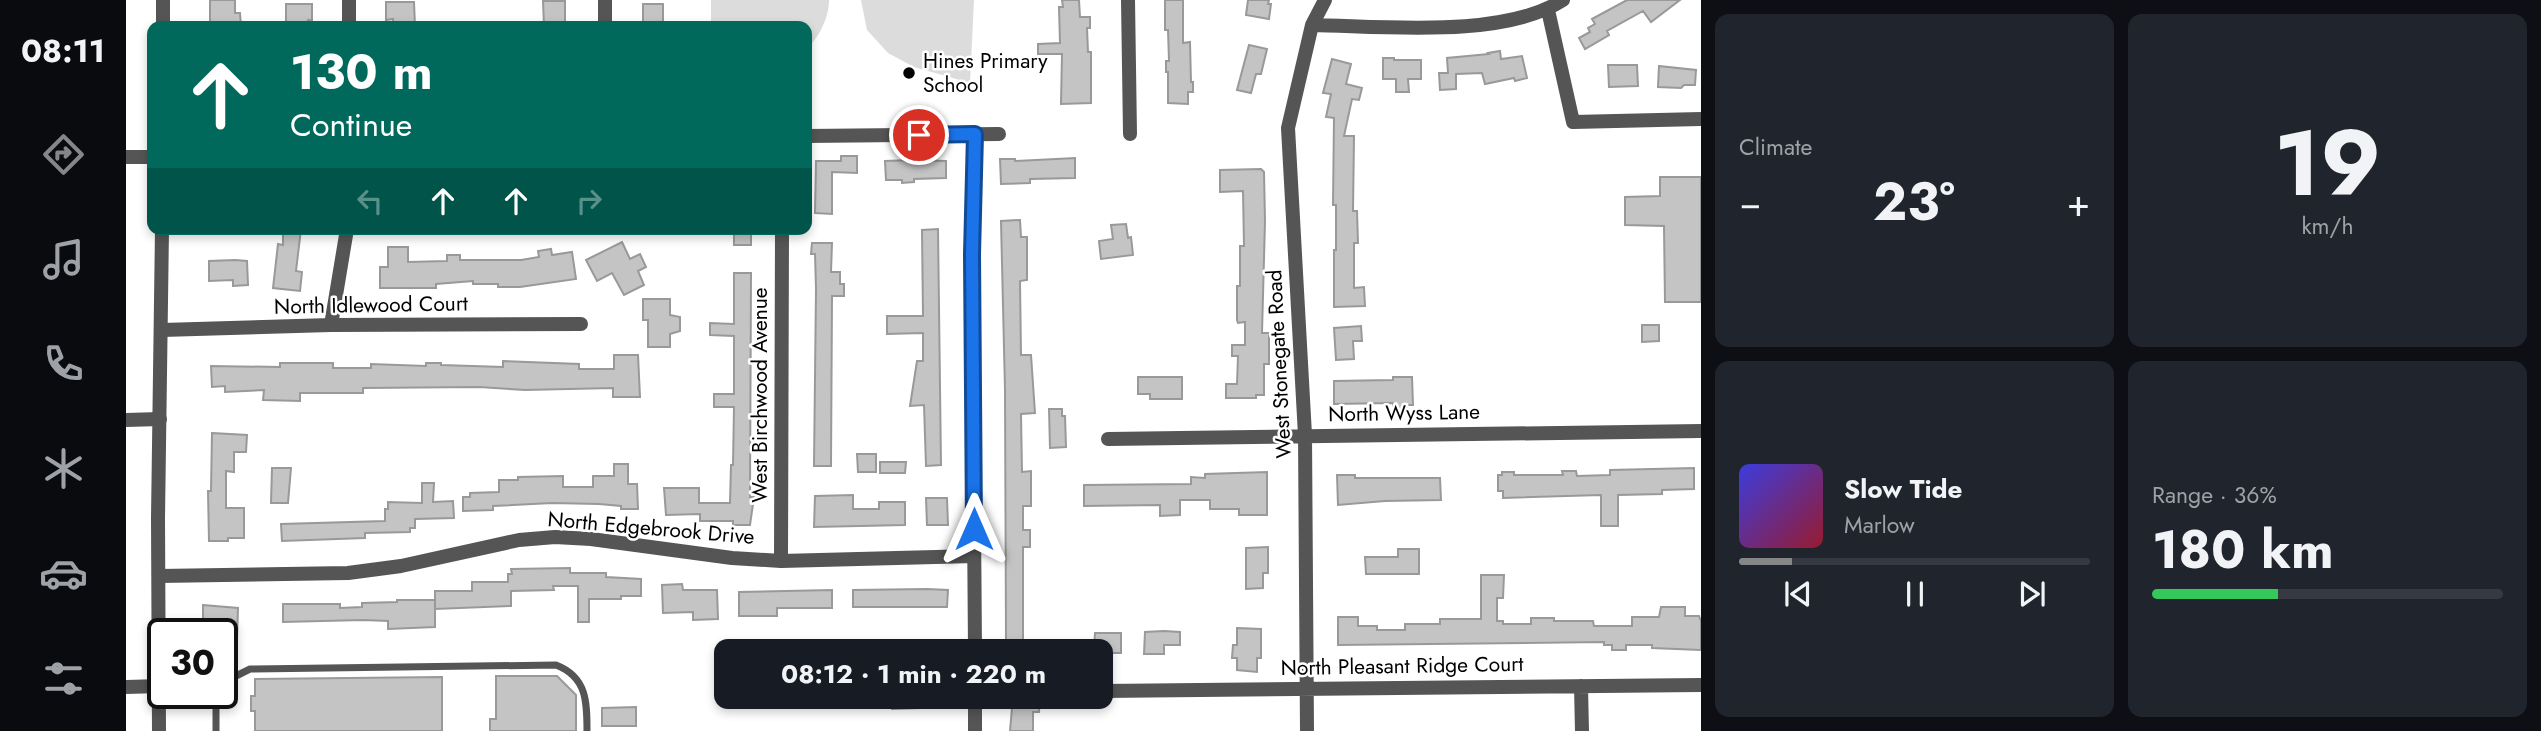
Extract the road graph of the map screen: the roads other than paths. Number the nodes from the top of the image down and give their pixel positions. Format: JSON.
{"nodes":[{"id":1,"x":163,"y":0,"type":"edge"},
{"id":2,"x":349,"y":0,"type":"edge"},
{"id":3,"x":605,"y":0,"type":"edge"},
{"id":4,"x":1128,"y":0,"type":"edge"},
{"id":5,"x":1325,"y":0,"type":"edge"},
{"id":6,"x":1563,"y":0,"type":"edge"},
{"id":7,"x":1548,"y":10,"type":"junction"},
{"id":8,"x":163,"y":21,"type":"edge"},
{"id":9,"x":349,"y":21,"type":"edge"},
{"id":10,"x":605,"y":21,"type":"edge"},
{"id":11,"x":1312,"y":25,"type":"junction"},
{"id":12,"x":1701,"y":119,"type":"edge"},
{"id":13,"x":975,"y":134,"type":"junction"},
{"id":14,"x":999,"y":134,"type":"dead end"},
{"id":15,"x":1130,"y":134,"type":"dead end"},
{"id":16,"x":812,"y":136,"type":"edge"},
{"id":17,"x":126,"y":157,"type":"edge"},
{"id":18,"x":147,"y":157,"type":"edge"},
{"id":19,"x":162,"y":235,"type":"edge"},
{"id":20,"x":346,"y":235,"type":"edge"},
{"id":21,"x":782,"y":235,"type":"edge"},
{"id":22,"x":972,"y":254,"type":"joint"},
{"id":23,"x":581,"y":324,"type":"dead end"},
{"id":24,"x":331,"y":325,"type":"junction"},
{"id":25,"x":162,"y":330,"type":"junction"},
{"id":26,"x":126,"y":419,"type":"edge"},
{"id":27,"x":160,"y":419,"type":"junction"},
{"id":28,"x":1701,"y":431,"type":"edge"},
{"id":29,"x":1305,"y":435,"type":"junction"},
{"id":30,"x":1108,"y":439,"type":"dead end"},
{"id":31,"x":974,"y":556,"type":"junction"},
{"id":32,"x":780,"y":561,"type":"junction"},
{"id":33,"x":159,"y":576,"type":"junction"},
{"id":34,"x":160,"y":618,"type":"edge"},
{"id":35,"x":975,"y":639,"type":"edge"},
{"id":36,"x":238,"y":675,"type":"edge"},
{"id":37,"x":1701,"y":685,"type":"edge"},
{"id":38,"x":1581,"y":686,"type":"junction"},
{"id":39,"x":126,"y":687,"type":"edge"},
{"id":40,"x":147,"y":687,"type":"edge"},
{"id":41,"x":1306,"y":688,"type":"junction"},
{"id":42,"x":1113,"y":691,"type":"edge"},
{"id":43,"x":160,"y":709,"type":"edge"},
{"id":44,"x":216,"y":709,"type":"edge"},
{"id":45,"x":975,"y":709,"type":"edge"},
{"id":46,"x":159,"y":731,"type":"edge"},
{"id":47,"x":216,"y":731,"type":"edge"},
{"id":48,"x":587,"y":731,"type":"edge"},
{"id":49,"x":975,"y":731,"type":"edge"},
{"id":50,"x":1307,"y":731,"type":"edge"},
{"id":51,"x":1581,"y":731,"type":"edge"}],
"edges":[{"from":1,"to":8,"type":"street"},
{"from":2,"to":9,"type":"street"},
{"from":3,"to":10,"type":"street"},
{"from":4,"to":15,"type":"street"},
{"from":5,"to":11,"type":"street","name":"West Stonegate Road"},
{"from":6,"to":7,"type":"street"},
{"from":7,"to":11,"type":"street"},
{"from":7,"to":12,"type":"street"},
{"from":11,"to":29,"type":"street","name":"West Stonegate Road"},
{"from":13,"to":14,"type":"street"},
{"from":13,"to":16,"type":"street"},
{"from":13,"to":22,"type":"lane"},
{"from":17,"to":18,"type":"street"},
{"from":19,"to":25,"type":"street"},
{"from":20,"to":24,"type":"street"},
{"from":21,"to":32,"type":"street","name":"West Birchwood Avenue"},
{"from":22,"to":31,"type":"street"},
{"from":23,"to":24,"type":"street","name":"North Idlewood Court"},
{"from":24,"to":25,"type":"street","name":"North Idlewood Court"},
{"from":25,"to":27,"type":"street"},
{"from":26,"to":27,"type":"street"},
{"from":27,"to":33,"type":"street"},
{"from":28,"to":29,"type":"street","name":"North Wyss Lane"},
{"from":29,"to":30,"type":"street","name":"North Wyss Lane"},
{"from":29,"to":41,"type":"street","name":"West Stonegate Road"},
{"from":31,"to":32,"type":"street","name":"North Edgebrook Drive"},
{"from":31,"to":35,"type":"street"},
{"from":32,"to":33,"type":"street","name":"North Edgebrook Drive"},
{"from":33,"to":34,"type":"street"},
{"from":36,"to":48,"type":"lane"},
{"from":37,"to":38,"type":"street","name":"North Pleasant Ridge Court"},
{"from":38,"to":41,"type":"street","name":"North Pleasant Ridge Court"},
{"from":38,"to":51,"type":"street"},
{"from":39,"to":40,"type":"street"},
{"from":41,"to":42,"type":"street","name":"North Pleasant Ridge Court"},
{"from":41,"to":50,"type":"street","name":"West Stonegate Road"},
{"from":43,"to":46,"type":"street"},
{"from":44,"to":47,"type":"lane"},
{"from":45,"to":49,"type":"street"}]}
